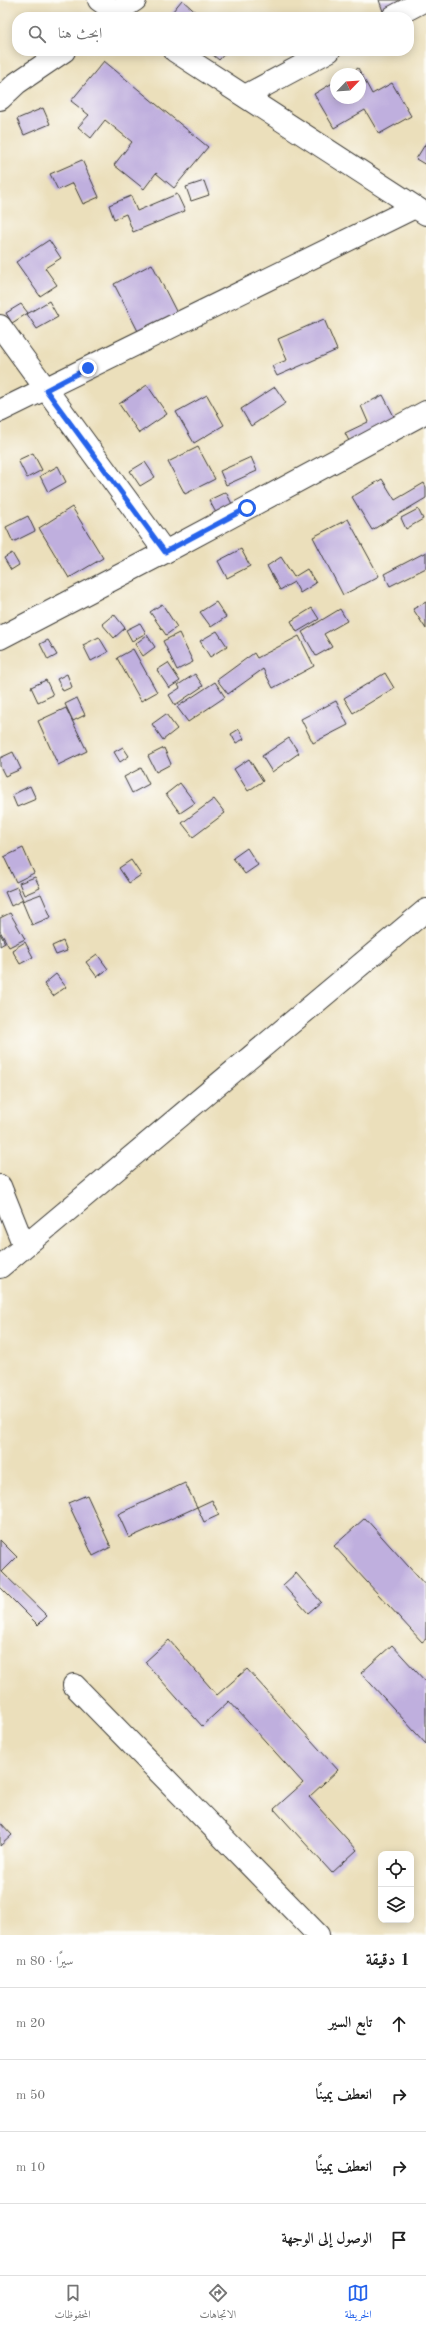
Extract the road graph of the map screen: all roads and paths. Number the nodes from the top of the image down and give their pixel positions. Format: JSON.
{"nodes":[{"id":1,"x":135,"y":0,"type":"edge"},
{"id":2,"x":425,"y":0,"type":"edge"},
{"id":3,"x":112,"y":12,"type":"edge"},
{"id":4,"x":402,"y":12,"type":"edge"},
{"id":5,"x":57,"y":56,"type":"edge"},
{"id":6,"x":183,"y":56,"type":"edge"},
{"id":7,"x":320,"y":56,"type":"edge"},
{"id":8,"x":245,"y":96,"type":"junction"},
{"id":9,"x":0,"y":99,"type":"edge"},
{"id":10,"x":421,"y":210,"type":"edge"},
{"id":11,"x":0,"y":326,"type":"edge"},
{"id":12,"x":46,"y":390,"type":"junction"},
{"id":13,"x":0,"y":411,"type":"edge"},
{"id":14,"x":426,"y":412,"type":"edge"},
{"id":15,"x":165,"y":552,"type":"junction"},
{"id":16,"x":0,"y":638,"type":"edge"},
{"id":17,"x":426,"y":910,"type":"edge"},
{"id":18,"x":0,"y":1186,"type":"edge"},
{"id":19,"x":24,"y":1246,"type":"junction"},
{"id":20,"x":0,"y":1267,"type":"edge"},
{"id":21,"x":74,"y":1684,"type":"dead end"},
{"id":22,"x":318,"y":1935,"type":"edge"}],
"edges":[{"from":1,"to":3,"type":"street"},
{"from":2,"to":4,"type":"street"},
{"from":5,"to":9,"type":"street"},
{"from":6,"to":8,"type":"street"},
{"from":7,"to":8,"type":"street"},
{"from":8,"to":10,"type":"street"},
{"from":10,"to":12,"type":"street"},
{"from":11,"to":12,"type":"street"},
{"from":12,"to":13,"type":"street"},
{"from":12,"to":15,"type":"street"},
{"from":14,"to":15,"type":"street"},
{"from":15,"to":16,"type":"street"},
{"from":17,"to":19,"type":"street"},
{"from":18,"to":19,"type":"street"},
{"from":19,"to":20,"type":"street"},
{"from":21,"to":22,"type":"street"}]}
